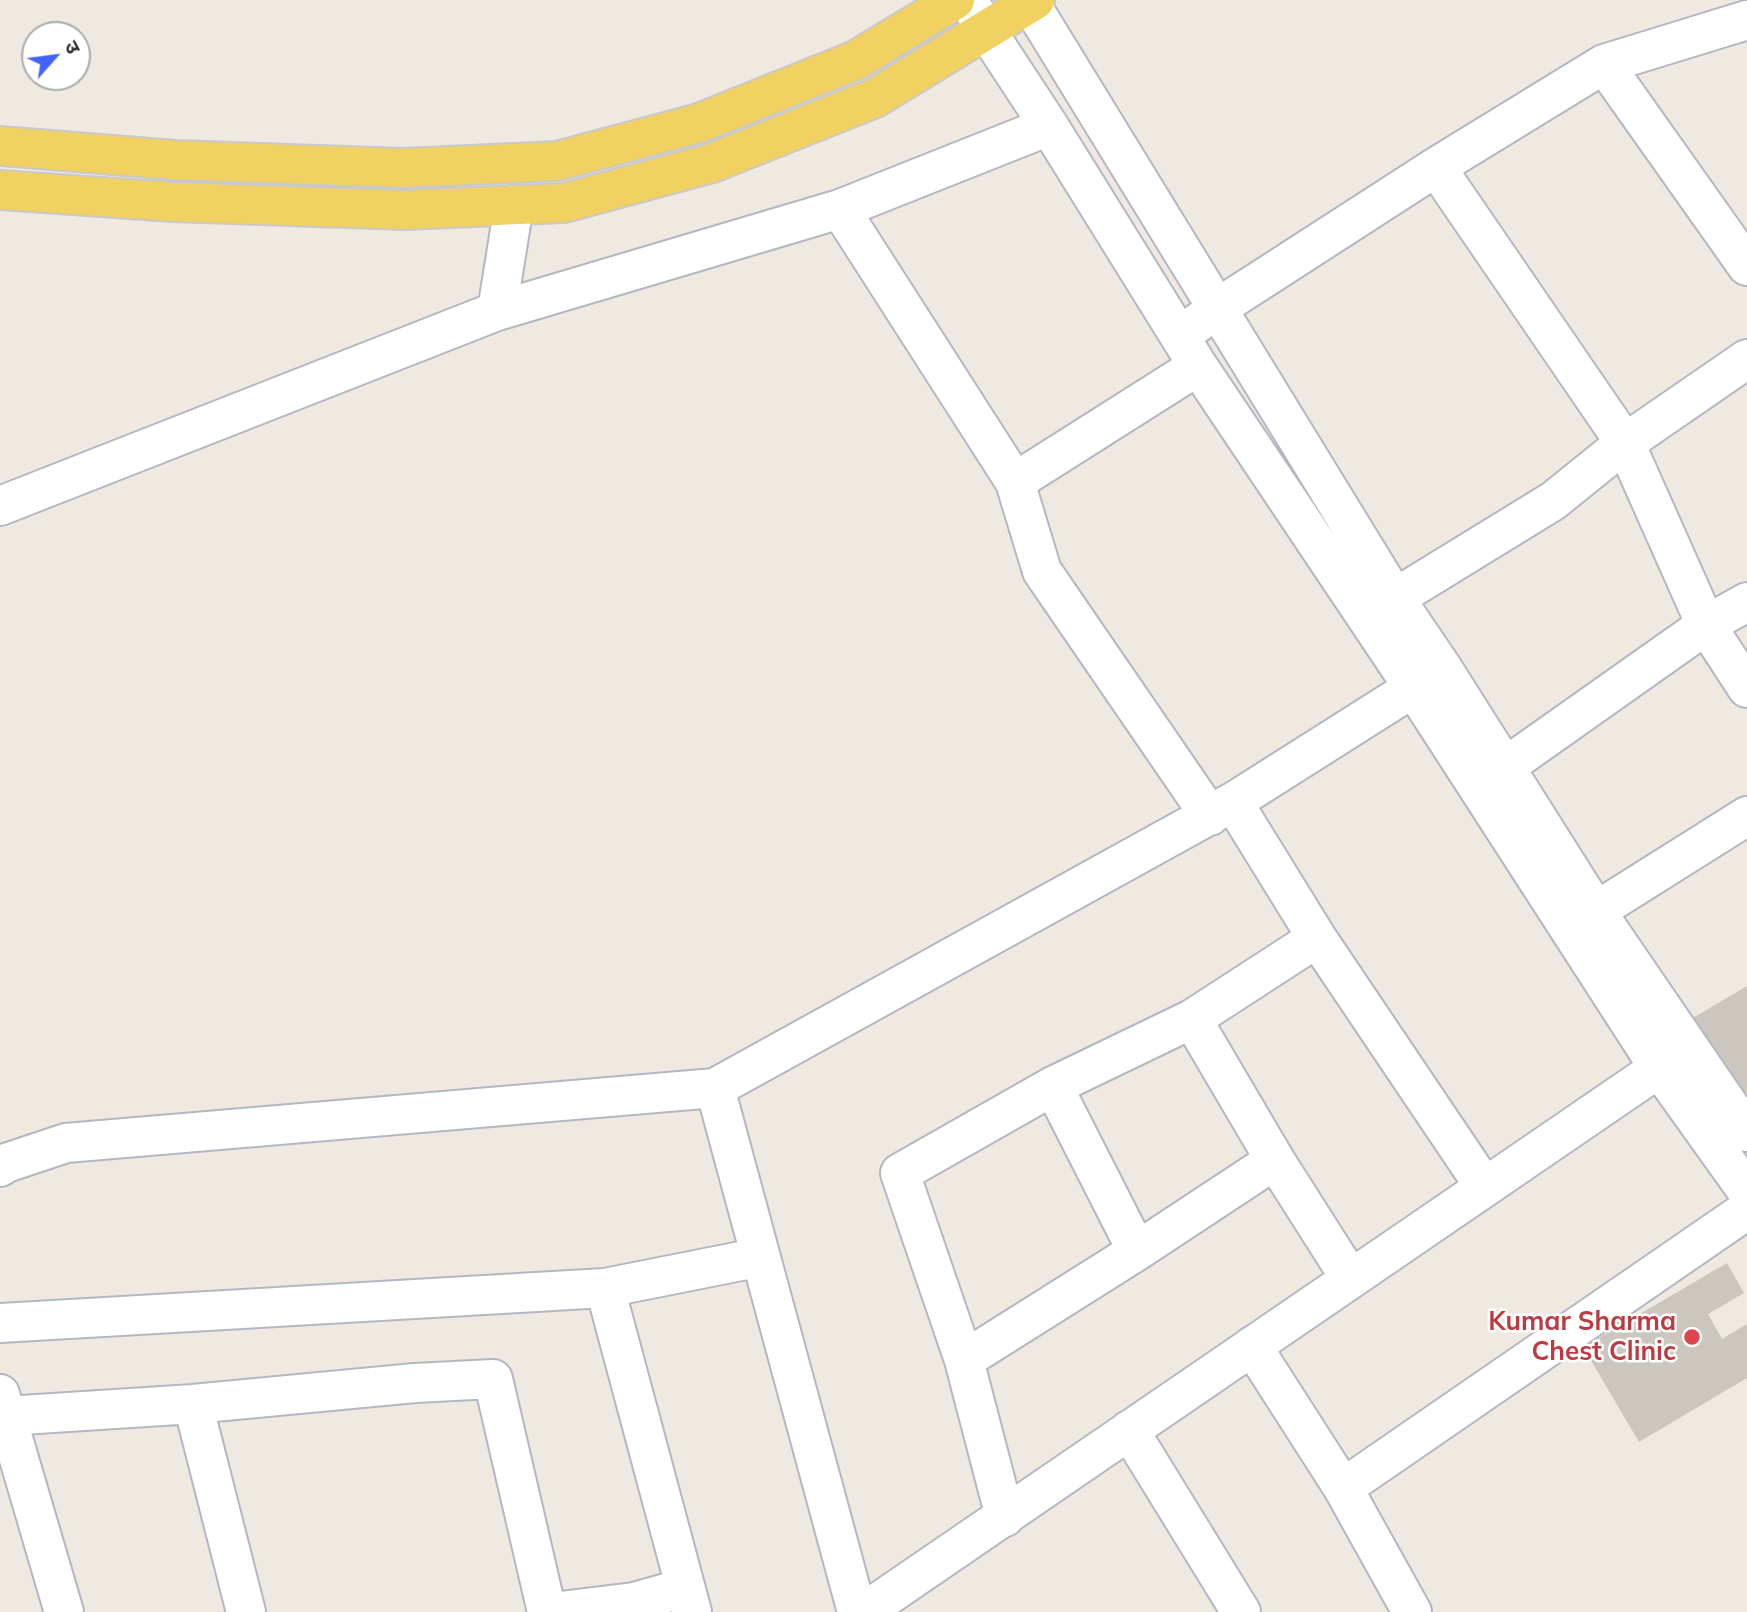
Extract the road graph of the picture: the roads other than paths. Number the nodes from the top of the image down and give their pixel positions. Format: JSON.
{"nodes":[{"id":1,"x":955,"y":0,"type":"edge"},
{"id":2,"x":1031,"y":1,"type":"edge"},
{"id":3,"x":977,"y":15,"type":"edge"},
{"id":4,"x":1747,"y":20,"type":"edge"},
{"id":5,"x":1604,"y":64,"type":"junction"},
{"id":6,"x":1049,"y":125,"type":"junction"},
{"id":7,"x":0,"y":146,"type":"edge"},
{"id":8,"x":1436,"y":167,"type":"junction"},
{"id":9,"x":0,"y":190,"type":"edge"},
{"id":10,"x":514,"y":205,"type":"junction"},
{"id":11,"x":840,"y":209,"type":"junction"},
{"id":12,"x":1747,"y":266,"type":"edge"},
{"id":13,"x":1216,"y":309,"type":"junction"},
{"id":14,"x":496,"y":311,"type":"junction"},
{"id":15,"x":1189,"y":351,"type":"junction"},
{"id":16,"x":1747,"y":359,"type":"edge"},
{"id":17,"x":1625,"y":443,"type":"junction"},
{"id":18,"x":1015,"y":482,"type":"junction"},
{"id":19,"x":0,"y":506,"type":"edge"},
{"id":20,"x":1395,"y":598,"type":"junction"},
{"id":21,"x":1747,"y":602,"type":"edge"},
{"id":22,"x":1706,"y":625,"type":"junction"},
{"id":23,"x":1428,"y":678,"type":"junction"},
{"id":24,"x":1747,"y":688,"type":"edge"},
{"id":25,"x":1505,"y":768,"type":"junction"},
{"id":26,"x":1222,"y":809,"type":"junction"},
{"id":27,"x":1747,"y":816,"type":"edge"},
{"id":28,"x":1596,"y":911,"type":"junction"},
{"id":29,"x":1317,"y":937,"type":"junction"},
{"id":30,"x":1192,"y":1019,"type":"junction"},
{"id":31,"x":1674,"y":1058,"type":"junction"},
{"id":32,"x":1053,"y":1086,"type":"junction"},
{"id":33,"x":715,"y":1088,"type":"junction"},
{"id":34,"x":1747,"y":1132,"type":"edge"},
{"id":35,"x":1275,"y":1160,"type":"junction"},
{"id":36,"x":0,"y":1167,"type":"edge"},
{"id":37,"x":1484,"y":1186,"type":"junction"},
{"id":38,"x":1747,"y":1191,"type":"edge"},
{"id":39,"x":1747,"y":1210,"type":"edge"},
{"id":40,"x":1137,"y":1251,"type":"junction"},
{"id":41,"x":761,"y":1257,"type":"junction"},
{"id":42,"x":1350,"y":1278,"type":"junction"},
{"id":43,"x":606,"y":1288,"type":"junction"},
{"id":44,"x":0,"y":1323,"type":"edge"},
{"id":45,"x":1252,"y":1346,"type":"junction"},
{"id":46,"x":964,"y":1360,"type":"junction"},
{"id":47,"x":193,"y":1404,"type":"junction"},
{"id":48,"x":3,"y":1405,"type":"edge"},
{"id":49,"x":1129,"y":1430,"type":"junction"},
{"id":50,"x":1343,"y":1488,"type":"junction"},
{"id":51,"x":1005,"y":1517,"type":"junction"},
{"id":52,"x":688,"y":1600,"type":"edge"},
{"id":53,"x":64,"y":1612,"type":"edge"},
{"id":54,"x":246,"y":1612,"type":"edge"},
{"id":55,"x":550,"y":1612,"type":"edge"},
{"id":56,"x":858,"y":1612,"type":"edge"},
{"id":57,"x":864,"y":1612,"type":"edge"},
{"id":58,"x":1241,"y":1612,"type":"edge"},
{"id":59,"x":1412,"y":1612,"type":"edge"}],
"edges":[{"from":1,"to":7,"type":"main road"},
{"from":2,"to":3,"type":"main road"},
{"from":2,"to":13,"type":"street"},
{"from":3,"to":6,"type":"street"},
{"from":3,"to":10,"type":"main road"},
{"from":4,"to":5,"type":"street"},
{"from":5,"to":8,"type":"street"},
{"from":5,"to":12,"type":"street"},
{"from":6,"to":11,"type":"street"},
{"from":6,"to":15,"type":"street"},
{"from":8,"to":13,"type":"street"},
{"from":8,"to":17,"type":"street"},
{"from":9,"to":10,"type":"main road"},
{"from":10,"to":14,"type":"street"},
{"from":11,"to":14,"type":"street"},
{"from":11,"to":18,"type":"street"},
{"from":13,"to":15,"type":"street"},
{"from":13,"to":20,"type":"street"},
{"from":14,"to":19,"type":"street"},
{"from":15,"to":18,"type":"street"},
{"from":15,"to":23,"type":"street"},
{"from":16,"to":17,"type":"street"},
{"from":17,"to":20,"type":"street"},
{"from":17,"to":22,"type":"street"},
{"from":18,"to":26,"type":"street"},
{"from":20,"to":23,"type":"street"},
{"from":21,"to":22,"type":"street"},
{"from":22,"to":24,"type":"street"},
{"from":22,"to":25,"type":"street"},
{"from":23,"to":25,"type":"street"},
{"from":23,"to":26,"type":"street"},
{"from":23,"to":31,"type":"street"},
{"from":25,"to":28,"type":"street"},
{"from":26,"to":29,"type":"street"},
{"from":26,"to":33,"type":"street"},
{"from":27,"to":28,"type":"street"},
{"from":28,"to":31,"type":"street"},
{"from":29,"to":30,"type":"street"},
{"from":29,"to":37,"type":"street"},
{"from":30,"to":32,"type":"street"},
{"from":30,"to":35,"type":"street"},
{"from":31,"to":34,"type":"street"},
{"from":31,"to":37,"type":"street"},
{"from":31,"to":38,"type":"street"},
{"from":32,"to":40,"type":"street"},
{"from":32,"to":46,"type":"street"},
{"from":33,"to":36,"type":"street"},
{"from":33,"to":41,"type":"street"},
{"from":35,"to":40,"type":"street"},
{"from":35,"to":42,"type":"street"},
{"from":37,"to":42,"type":"street"},
{"from":39,"to":50,"type":"street"},
{"from":40,"to":46,"type":"street"},
{"from":41,"to":43,"type":"street"},
{"from":41,"to":56,"type":"street"},
{"from":42,"to":45,"type":"street"},
{"from":43,"to":44,"type":"street"},
{"from":43,"to":52,"type":"street"},
{"from":45,"to":49,"type":"street"},
{"from":45,"to":50,"type":"street"},
{"from":46,"to":51,"type":"street"},
{"from":47,"to":48,"type":"street"},
{"from":47,"to":54,"type":"street"},
{"from":47,"to":55,"type":"street"},
{"from":48,"to":53,"type":"street"},
{"from":49,"to":51,"type":"street"},
{"from":49,"to":58,"type":"street"},
{"from":50,"to":59,"type":"street"},
{"from":51,"to":57,"type":"street"},
{"from":52,"to":55,"type":"street"}]}
